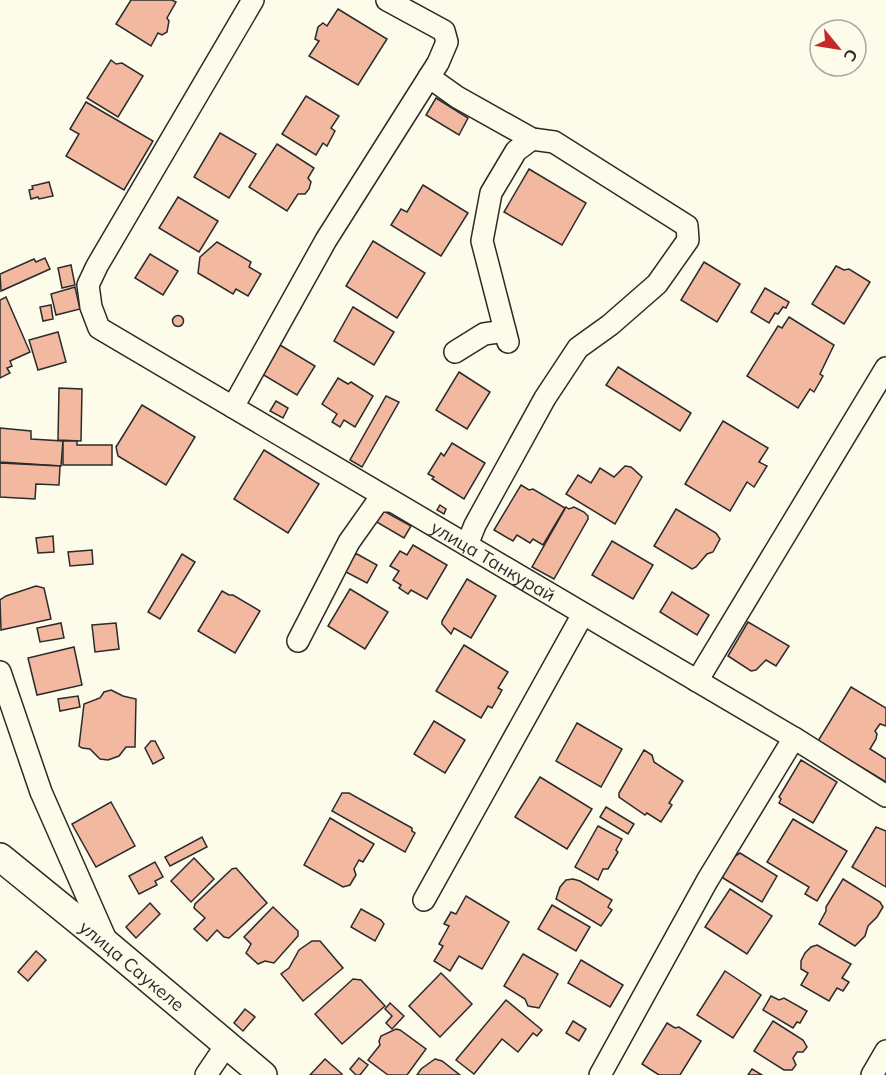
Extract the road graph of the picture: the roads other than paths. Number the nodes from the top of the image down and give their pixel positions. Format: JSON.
{"nodes":[{"id":1,"x":253,"y":0,"type":"edge"},
{"id":2,"x":387,"y":0,"type":"edge"},
{"id":3,"x":429,"y":77,"type":"junction"},
{"id":4,"x":532,"y":139,"type":"junction"},
{"id":5,"x":455,"y":352,"type":"dead end"},
{"id":6,"x":886,"y":368,"type":"edge"},
{"id":7,"x":233,"y":407,"type":"junction"},
{"id":8,"x":391,"y":501,"type":"junction"},
{"id":9,"x":467,"y":545,"type":"junction"},
{"id":10,"x":583,"y":614,"type":"junction"},
{"id":11,"x":298,"y":641,"type":"dead end"},
{"id":12,"x":0,"y":672,"type":"edge"},
{"id":13,"x":698,"y":681,"type":"junction"},
{"id":14,"x":794,"y":738,"type":"junction"},
{"id":15,"x":886,"y":796,"type":"edge"},
{"id":16,"x":0,"y":857,"type":"edge"},
{"id":17,"x":424,"y":900,"type":"dead end"},
{"id":18,"x":107,"y":944,"type":"junction"},
{"id":19,"x":227,"y":1044,"type":"junction"},
{"id":20,"x":886,"y":1051,"type":"edge"},
{"id":21,"x":206,"y":1075,"type":"edge"},
{"id":22,"x":263,"y":1075,"type":"edge"},
{"id":23,"x":600,"y":1075,"type":"edge"},
{"id":24,"x":872,"y":1075,"type":"edge"}],
"edges":[{"from":1,"to":7,"type":"street","name":"улица Танкурай"},
{"from":2,"to":3,"type":"street"},
{"from":3,"to":4,"type":"street"},
{"from":3,"to":7,"type":"street"},
{"from":4,"to":5,"type":"street"},
{"from":4,"to":9,"type":"street"},
{"from":6,"to":13,"type":"street"},
{"from":7,"to":8,"type":"street","name":"улица Танкурай"},
{"from":8,"to":9,"type":"street","name":"улица Танкурай"},
{"from":8,"to":11,"type":"street"},
{"from":9,"to":10,"type":"street","name":"улица Танкурай"},
{"from":10,"to":13,"type":"street","name":"улица Танкурай"},
{"from":10,"to":17,"type":"street"},
{"from":12,"to":18,"type":"street"},
{"from":13,"to":14,"type":"street","name":"улица Танкурай"},
{"from":14,"to":15,"type":"street","name":"улица Танкурай"},
{"from":14,"to":23,"type":"street"},
{"from":16,"to":18,"type":"street","name":"улица Саукеле"},
{"from":18,"to":19,"type":"street","name":"улица Саукеле"},
{"from":19,"to":21,"type":"street"},
{"from":19,"to":22,"type":"street","name":"улица Саукеле"},
{"from":20,"to":24,"type":"street"}]}
